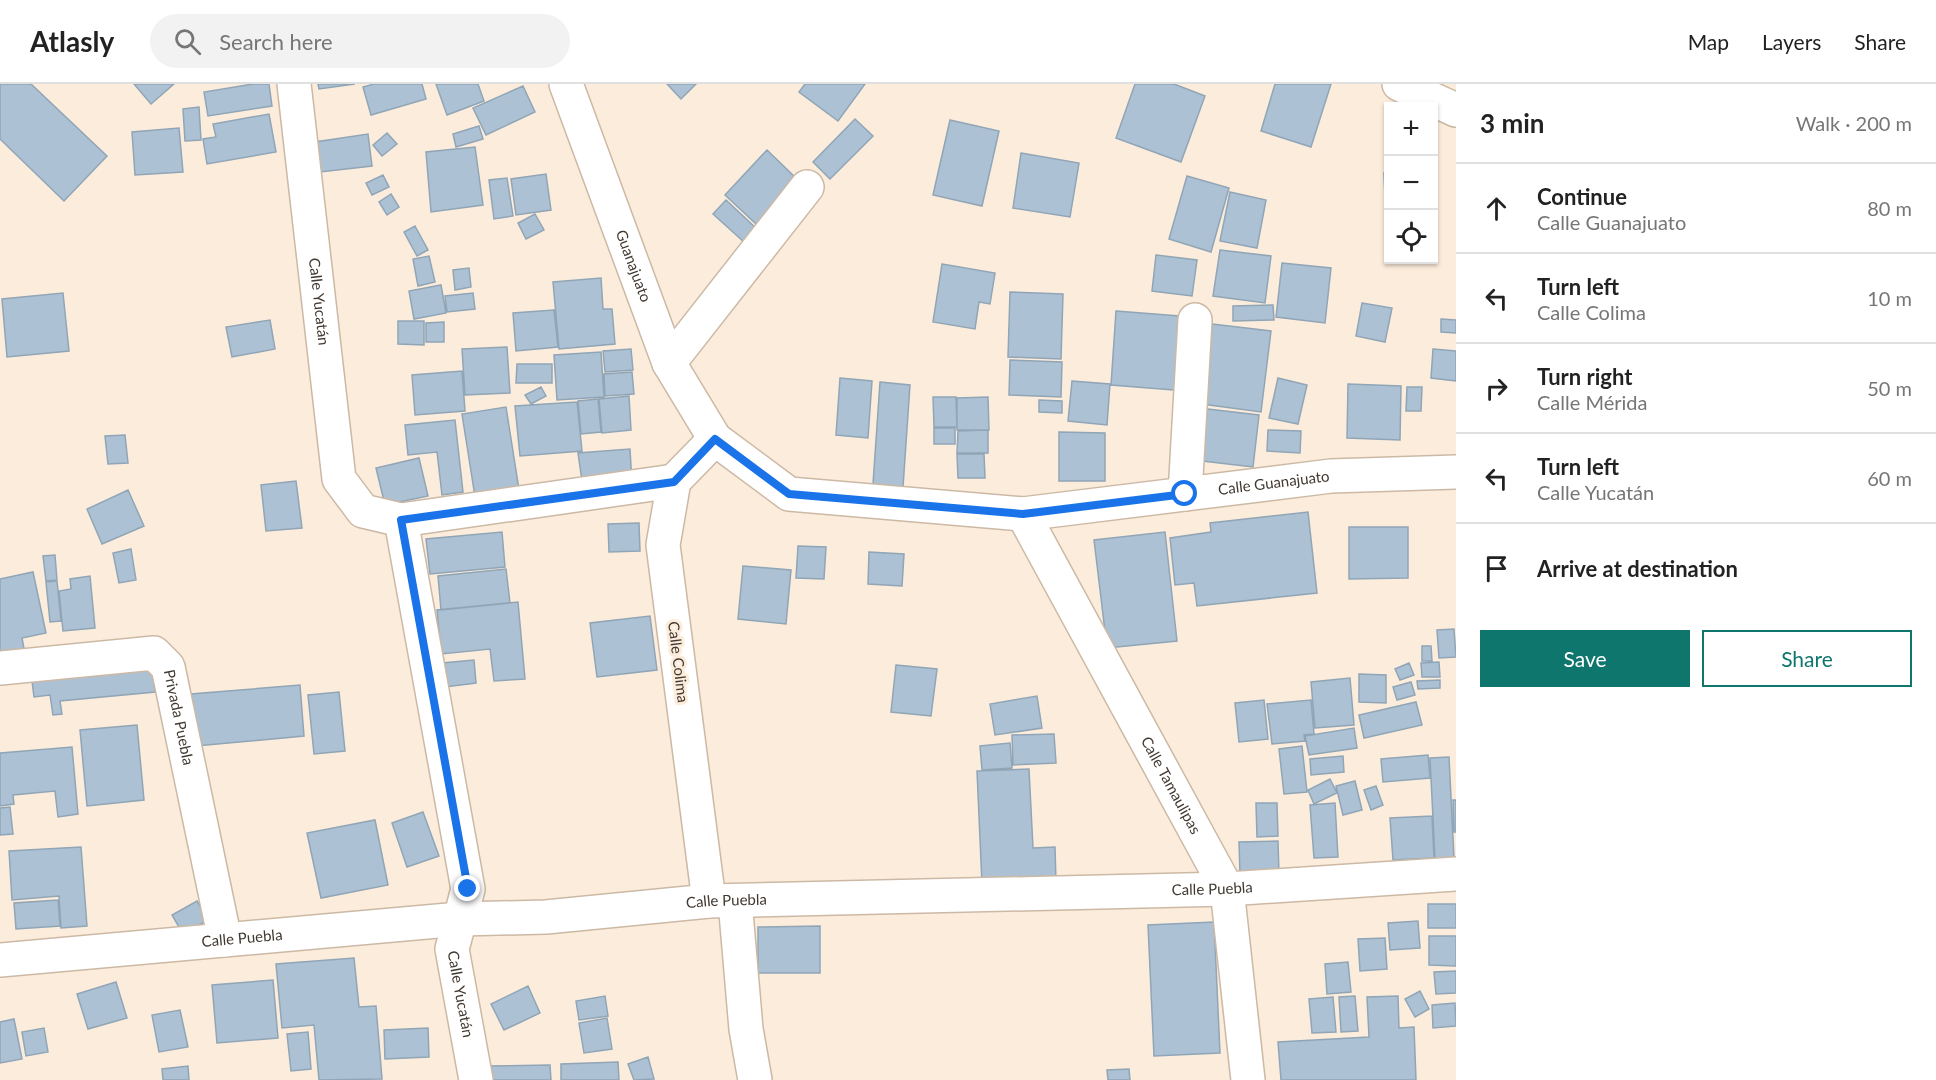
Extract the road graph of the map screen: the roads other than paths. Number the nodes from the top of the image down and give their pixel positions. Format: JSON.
{"nodes":[{"id":1,"x":294,"y":84,"type":"edge"},
{"id":2,"x":566,"y":84,"type":"edge"},
{"id":3,"x":1399,"y":84,"type":"edge"},
{"id":4,"x":1456,"y":110,"type":"edge"},
{"id":5,"x":807,"y":187,"type":"dead end"},
{"id":6,"x":1195,"y":320,"type":"dead end"},
{"id":7,"x":669,"y":363,"type":"junction"},
{"id":8,"x":715,"y":439,"type":"junction"},
{"id":9,"x":1456,"y":472,"type":"edge"},
{"id":10,"x":674,"y":482,"type":"junction"},
{"id":11,"x":1185,"y":494,"type":"junction"},
{"id":12,"x":1023,"y":514,"type":"junction"},
{"id":13,"x":401,"y":520,"type":"junction"},
{"id":14,"x":0,"y":668,"type":"edge"},
{"id":15,"x":1456,"y":874,"type":"edge"},
{"id":16,"x":1227,"y":889,"type":"junction"},
{"id":17,"x":722,"y":901,"type":"junction"},
{"id":18,"x":460,"y":919,"type":"junction"},
{"id":19,"x":225,"y":940,"type":"junction"},
{"id":20,"x":0,"y":960,"type":"edge"},
{"id":21,"x":476,"y":1080,"type":"edge"},
{"id":22,"x":755,"y":1080,"type":"edge"},
{"id":23,"x":1248,"y":1080,"type":"edge"}],
"edges":[{"from":1,"to":13,"type":"street","name":"Calle Yucatán"},
{"from":2,"to":7,"type":"street","name":"Guanajuato"},
{"from":3,"to":4,"type":"street"},
{"from":5,"to":7,"type":"street"},
{"from":6,"to":11,"type":"street"},
{"from":7,"to":8,"type":"street","name":"Guanajuato"},
{"from":8,"to":10,"type":"street"},
{"from":8,"to":12,"type":"street","name":"Calle Guanajuato"},
{"from":9,"to":11,"type":"street","name":"Calle Guanajuato"},
{"from":10,"to":13,"type":"street"},
{"from":10,"to":17,"type":"street","name":"Calle Colima"},
{"from":11,"to":12,"type":"street","name":"Calle Guanajuato"},
{"from":12,"to":16,"type":"street","name":"Calle Tamaulipas"},
{"from":13,"to":18,"type":"street","name":"Calle Yucatán"},
{"from":14,"to":19,"type":"street","name":"Privada Puebla"},
{"from":15,"to":16,"type":"street","name":"Calle Puebla"},
{"from":16,"to":17,"type":"street","name":"Calle Puebla"},
{"from":16,"to":23,"type":"street","name":"Calle Tamaulipas"},
{"from":17,"to":18,"type":"street","name":"Calle Puebla"},
{"from":17,"to":22,"type":"street","name":"Calle Colima"},
{"from":18,"to":19,"type":"street","name":"Calle Puebla"},
{"from":18,"to":21,"type":"street","name":"Calle Yucatán"},
{"from":19,"to":20,"type":"street","name":"Calle Puebla"}]}
